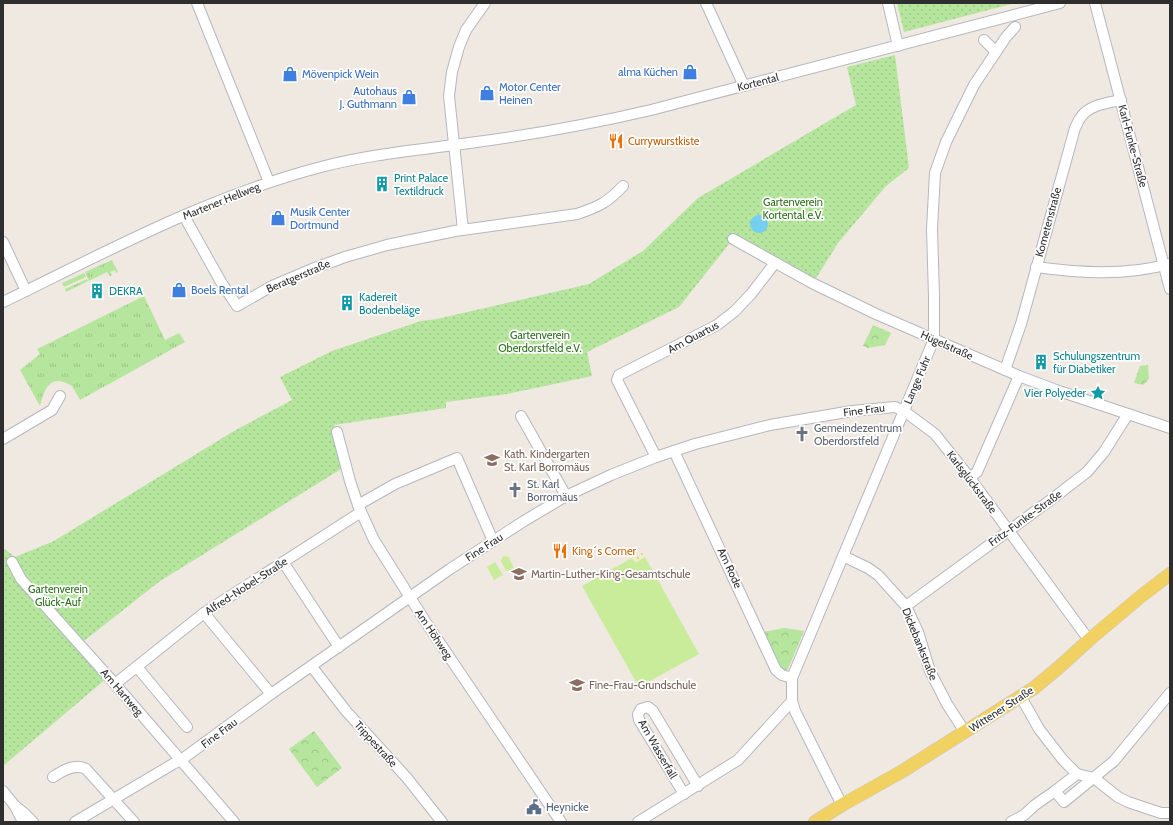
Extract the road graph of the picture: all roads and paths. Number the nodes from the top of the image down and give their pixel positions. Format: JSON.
{"nodes":[{"id":1,"x":197,"y":3,"type":"edge"},
{"id":2,"x":706,"y":3,"type":"edge"},
{"id":3,"x":888,"y":3,"type":"edge"},
{"id":4,"x":1060,"y":3,"type":"edge"},
{"id":5,"x":1095,"y":3,"type":"edge"},
{"id":6,"x":481,"y":4,"type":"edge"},
{"id":7,"x":1016,"y":27,"type":"dead end"},
{"id":8,"x":984,"y":40,"type":"dead end"},
{"id":9,"x":898,"y":46,"type":"junction"},
{"id":10,"x":996,"y":52,"type":"junction"},
{"id":11,"x":744,"y":86,"type":"junction"},
{"id":12,"x":1121,"y":100,"type":"junction"},
{"id":13,"x":454,"y":145,"type":"junction"},
{"id":14,"x":269,"y":182,"type":"junction"},
{"id":15,"x":623,"y":186,"type":"dead end"},
{"id":16,"x":184,"y":216,"type":"junction"},
{"id":17,"x":463,"y":230,"type":"junction"},
{"id":18,"x":733,"y":239,"type":"dead end"},
{"id":19,"x":3,"y":242,"type":"edge"},
{"id":20,"x":775,"y":263,"type":"junction"},
{"id":21,"x":1167,"y":265,"type":"edge"},
{"id":22,"x":1036,"y":267,"type":"junction"},
{"id":23,"x":26,"y":290,"type":"junction"},
{"id":24,"x":1170,"y":290,"type":"edge"},
{"id":25,"x":3,"y":302,"type":"edge"},
{"id":26,"x":934,"y":339,"type":"junction"},
{"id":27,"x":1006,"y":370,"type":"junction"},
{"id":28,"x":1019,"y":376,"type":"junction"},
{"id":29,"x":60,"y":396,"type":"dead end"},
{"id":30,"x":904,"y":411,"type":"junction"},
{"id":31,"x":1128,"y":414,"type":"junction"},
{"id":32,"x":527,"y":420,"type":"dead end"},
{"id":33,"x":1170,"y":428,"type":"edge"},
{"id":34,"x":337,"y":432,"type":"dead end"},
{"id":35,"x":3,"y":439,"type":"edge"},
{"id":36,"x":674,"y":451,"type":"junction"},
{"id":37,"x":656,"y":457,"type":"junction"},
{"id":38,"x":970,"y":478,"type":"junction"},
{"id":39,"x":566,"y":496,"type":"junction"},
{"id":40,"x":359,"y":508,"type":"junction"},
{"id":41,"x":1008,"y":531,"type":"junction"},
{"id":42,"x":493,"y":541,"type":"junction"},
{"id":43,"x":843,"y":556,"type":"junction"},
{"id":44,"x":12,"y":562,"type":"dead end"},
{"id":45,"x":283,"y":562,"type":"junction"},
{"id":46,"x":1170,"y":574,"type":"edge"},
{"id":47,"x":410,"y":598,"type":"junction"},
{"id":48,"x":906,"y":606,"type":"junction"},
{"id":49,"x":204,"y":613,"type":"junction"},
{"id":50,"x":1089,"y":640,"type":"junction"},
{"id":51,"x":339,"y":647,"type":"junction"},
{"id":52,"x":137,"y":666,"type":"junction"},
{"id":53,"x":312,"y":667,"type":"junction"},
{"id":54,"x":792,"y":678,"type":"junction"},
{"id":55,"x":116,"y":684,"type":"junction"},
{"id":56,"x":1170,"y":693,"type":"edge"},
{"id":57,"x":271,"y":694,"type":"junction"},
{"id":58,"x":1021,"y":697,"type":"junction"},
{"id":59,"x":792,"y":701,"type":"junction"},
{"id":60,"x":187,"y":727,"type":"dead end"},
{"id":61,"x":965,"y":732,"type":"junction"},
{"id":62,"x":181,"y":760,"type":"junction"},
{"id":63,"x":1077,"y":774,"type":"junction"},
{"id":64,"x":53,"y":777,"type":"dead end"},
{"id":65,"x":1094,"y":778,"type":"junction"},
{"id":66,"x":698,"y":786,"type":"junction"},
{"id":67,"x":3,"y":791,"type":"edge"},
{"id":68,"x":1055,"y":791,"type":"junction"},
{"id":69,"x":684,"y":794,"type":"junction"},
{"id":70,"x":113,"y":800,"type":"junction"},
{"id":71,"x":842,"y":805,"type":"junction"},
{"id":72,"x":16,"y":806,"type":"junction"},
{"id":73,"x":1170,"y":813,"type":"edge"},
{"id":74,"x":23,"y":822,"type":"edge"},
{"id":75,"x":33,"y":822,"type":"edge"},
{"id":76,"x":75,"y":822,"type":"edge"},
{"id":77,"x":134,"y":822,"type":"edge"},
{"id":78,"x":234,"y":822,"type":"edge"},
{"id":79,"x":442,"y":822,"type":"edge"},
{"id":80,"x":561,"y":822,"type":"edge"},
{"id":81,"x":638,"y":822,"type":"edge"},
{"id":82,"x":815,"y":822,"type":"edge"},
{"id":83,"x":1011,"y":822,"type":"edge"}],
"edges":[{"from":1,"to":14,"type":"street"},
{"from":2,"to":11,"type":"street"},
{"from":3,"to":9,"type":"street"},
{"from":4,"to":9,"type":"street","name":"Kortental"},
{"from":5,"to":12,"type":"street","name":"Karl-Funke-Straße"},
{"from":6,"to":13,"type":"street"},
{"from":7,"to":10,"type":"street","name":"Lange Fuhr"},
{"from":8,"to":10,"type":"street"},
{"from":9,"to":11,"type":"street","name":"Kortental"},
{"from":10,"to":26,"type":"street","name":"Lange Fuhr"},
{"from":11,"to":13,"type":"street","name":"Kortental"},
{"from":12,"to":21,"type":"street","name":"Karl-Funke-Straße"},
{"from":12,"to":22,"type":"street","name":"Kometenstraße"},
{"from":13,"to":14,"type":"street","name":"Martener Hellweg"},
{"from":13,"to":17,"type":"street"},
{"from":14,"to":16,"type":"street","name":"Martener Hellweg"},
{"from":15,"to":17,"type":"street","name":"Beratgerstraße"},
{"from":16,"to":17,"type":"street","name":"Beratgerstraße"},
{"from":16,"to":23,"type":"street","name":"Martener Hellweg"},
{"from":18,"to":20,"type":"street","name":"Hügelstraße"},
{"from":19,"to":23,"type":"street"},
{"from":20,"to":26,"type":"street","name":"Hügelstraße"},
{"from":20,"to":37,"type":"street","name":"Am Quartus"},
{"from":21,"to":22,"type":"street"},
{"from":21,"to":24,"type":"street","name":"Karl-Funke-Straße"},
{"from":22,"to":27,"type":"street","name":"Kometenstraße"},
{"from":23,"to":25,"type":"street","name":"Martener Hellweg"},
{"from":26,"to":27,"type":"street","name":"Hügelstraße"},
{"from":26,"to":30,"type":"street","name":"Lange Fuhr"},
{"from":27,"to":28,"type":"street","name":"Hügelstraße"},
{"from":28,"to":31,"type":"street","name":"Hügelstraße"},
{"from":28,"to":38,"type":"street"},
{"from":29,"to":35,"type":"street"},
{"from":30,"to":36,"type":"street","name":"Fine Frau"},
{"from":30,"to":38,"type":"street","name":"Karlsglückstraße"},
{"from":30,"to":43,"type":"street","name":"Lange Fuhr"},
{"from":31,"to":33,"type":"street","name":"Hügelstraße"},
{"from":31,"to":41,"type":"street","name":"Fritz-Funke-Straße"},
{"from":32,"to":39,"type":"street"},
{"from":34,"to":40,"type":"street","name":"Am Höhweg"},
{"from":36,"to":37,"type":"street","name":"Fine Frau"},
{"from":36,"to":54,"type":"street","name":"Am Rode"},
{"from":37,"to":39,"type":"street","name":"Fine Frau"},
{"from":38,"to":41,"type":"street","name":"Karlsglückstraße"},
{"from":39,"to":42,"type":"street","name":"Fine Frau"},
{"from":40,"to":42,"type":"street","name":"Alfred-Nobel-Straße"},
{"from":40,"to":45,"type":"street","name":"Alfred-Nobel-Straße"},
{"from":40,"to":47,"type":"street","name":"Am Höhweg"},
{"from":41,"to":48,"type":"street","name":"Fritz-Funke-Straße"},
{"from":41,"to":50,"type":"street","name":"Karlsglückstraße"},
{"from":42,"to":47,"type":"street","name":"Fine Frau"},
{"from":43,"to":48,"type":"street","name":"Dickebankstraße"},
{"from":43,"to":54,"type":"street","name":"Lange Fuhr"},
{"from":44,"to":55,"type":"street","name":"Am Hartweg"},
{"from":45,"to":49,"type":"street","name":"Alfred-Nobel-Straße"},
{"from":45,"to":51,"type":"street"},
{"from":46,"to":50,"type":"main road","name":"Wittener Straße"},
{"from":47,"to":51,"type":"street","name":"Fine Frau"},
{"from":47,"to":80,"type":"street","name":"Am Höhweg"},
{"from":48,"to":61,"type":"street","name":"Dickebankstraße"},
{"from":49,"to":52,"type":"street","name":"Alfred-Nobel-Straße"},
{"from":49,"to":57,"type":"street"},
{"from":50,"to":58,"type":"main road","name":"Wittener Straße"},
{"from":51,"to":53,"type":"street","name":"Fine Frau"},
{"from":52,"to":55,"type":"street","name":"Alfred-Nobel-Straße"},
{"from":52,"to":60,"type":"street"},
{"from":53,"to":57,"type":"street","name":"Fine Frau"},
{"from":53,"to":79,"type":"street","name":"Trippestraße"},
{"from":54,"to":59,"type":"street","name":"Lange Fuhr"},
{"from":55,"to":62,"type":"street","name":"Am Hartweg"},
{"from":56,"to":65,"type":"street"},
{"from":57,"to":62,"type":"street","name":"Fine Frau"},
{"from":58,"to":61,"type":"main road","name":"Wittener Straße"},
{"from":58,"to":63,"type":"street"},
{"from":59,"to":66,"type":"street"},
{"from":59,"to":71,"type":"street"},
{"from":61,"to":71,"type":"main road","name":"Wittener Straße"},
{"from":62,"to":70,"type":"street","name":"Fine Frau"},
{"from":62,"to":78,"type":"street","name":"Am Hartweg"},
{"from":63,"to":65,"type":"street"},
{"from":63,"to":68,"type":"street"},
{"from":64,"to":70,"type":"street"},
{"from":65,"to":68,"type":"street"},
{"from":65,"to":73,"type":"street"},
{"from":66,"to":69,"type":"street"},
{"from":66,"to":69,"type":"street","name":"Am Wasserfall"},
{"from":67,"to":72,"type":"street"},
{"from":68,"to":83,"type":"street"},
{"from":69,"to":81,"type":"street"},
{"from":70,"to":76,"type":"street","name":"Fine Frau"},
{"from":70,"to":77,"type":"street"},
{"from":71,"to":82,"type":"main road","name":"Wittener Straße"},
{"from":72,"to":74,"type":"street"},
{"from":72,"to":75,"type":"street"}]}
